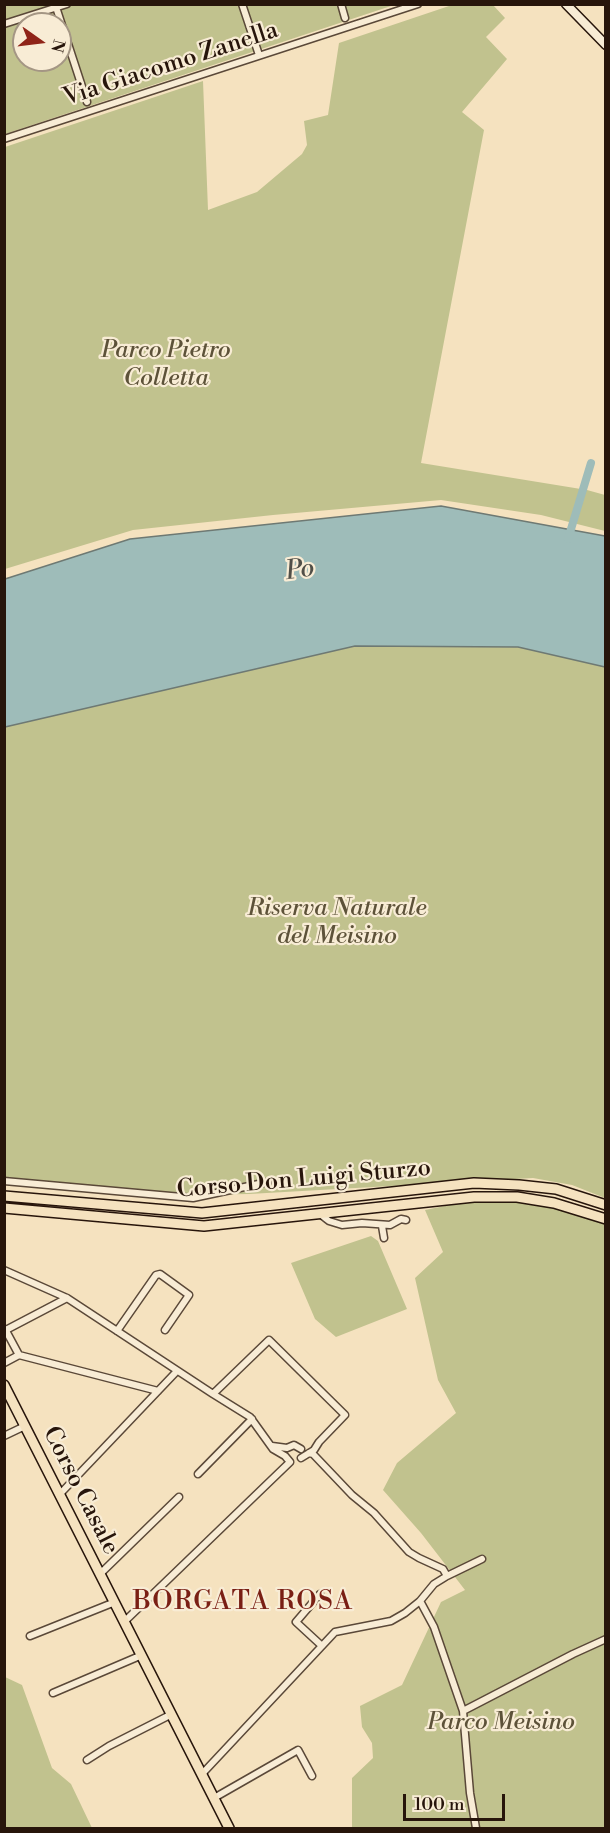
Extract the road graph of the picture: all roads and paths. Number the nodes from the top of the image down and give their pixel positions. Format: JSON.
{"nodes":[{"id":1,"x":67,"y":4,"type":"edge"},
{"id":2,"x":242,"y":4,"type":"edge"},
{"id":3,"x":341,"y":4,"type":"edge"},
{"id":4,"x":418,"y":4,"type":"edge"},
{"id":5,"x":566,"y":4,"type":"edge"},
{"id":6,"x":56,"y":6,"type":"edge"},
{"id":7,"x":345,"y":18,"type":"dead end"},
{"id":8,"x":4,"y":24,"type":"edge"},
{"id":9,"x":606,"y":45,"type":"edge"},
{"id":10,"x":259,"y":55,"type":"junction"},
{"id":11,"x":87,"y":102,"type":"dead end"},
{"id":12,"x":4,"y":139,"type":"edge"},
{"id":13,"x":4,"y":1180,"type":"edge"},
{"id":14,"x":268,"y":1182,"type":"dead end"},
{"id":15,"x":4,"y":1196,"type":"edge"},
{"id":16,"x":606,"y":1205,"type":"edge"},
{"id":17,"x":4,"y":1208,"type":"edge"},
{"id":18,"x":319,"y":1214,"type":"junction"},
{"id":19,"x":606,"y":1219,"type":"edge"},
{"id":20,"x":406,"y":1220,"type":"dead end"},
{"id":21,"x":382,"y":1226,"type":"junction"},
{"id":22,"x":384,"y":1238,"type":"dead end"},
{"id":23,"x":4,"y":1270,"type":"edge"},
{"id":24,"x":67,"y":1298,"type":"junction"},
{"id":25,"x":5,"y":1330,"type":"edge"},
{"id":26,"x":165,"y":1330,"type":"dead end"},
{"id":27,"x":117,"y":1331,"type":"junction"},
{"id":28,"x":19,"y":1355,"type":"junction"},
{"id":29,"x":4,"y":1363,"type":"edge"},
{"id":30,"x":177,"y":1371,"type":"junction"},
{"id":31,"x":4,"y":1385,"type":"edge"},
{"id":32,"x":158,"y":1391,"type":"junction"},
{"id":33,"x":213,"y":1394,"type":"junction"},
{"id":34,"x":252,"y":1419,"type":"junction"},
{"id":35,"x":25,"y":1426,"type":"junction"},
{"id":36,"x":4,"y":1436,"type":"edge"},
{"id":37,"x":319,"y":1442,"type":"junction"},
{"id":38,"x":270,"y":1445,"type":"junction"},
{"id":39,"x":287,"y":1448,"type":"junction"},
{"id":40,"x":301,"y":1449,"type":"junction"},
{"id":41,"x":309,"y":1453,"type":"junction"},
{"id":42,"x":301,"y":1458,"type":"junction"},
{"id":43,"x":287,"y":1459,"type":"junction"},
{"id":44,"x":198,"y":1474,"type":"dead end"},
{"id":45,"x":59,"y":1495,"type":"junction"},
{"id":46,"x":179,"y":1497,"type":"dead end"},
{"id":47,"x":482,"y":1559,"type":"dead end"},
{"id":48,"x":100,"y":1574,"type":"junction"},
{"id":49,"x":447,"y":1576,"type":"junction"},
{"id":50,"x":320,"y":1594,"type":"dead end"},
{"id":51,"x":420,"y":1601,"type":"junction"},
{"id":52,"x":115,"y":1602,"type":"junction"},
{"id":53,"x":125,"y":1622,"type":"junction"},
{"id":54,"x":30,"y":1636,"type":"dead end"},
{"id":55,"x":606,"y":1639,"type":"edge"},
{"id":56,"x":322,"y":1646,"type":"junction"},
{"id":57,"x":142,"y":1655,"type":"junction"},
{"id":58,"x":53,"y":1693,"type":"dead end"},
{"id":59,"x":463,"y":1711,"type":"junction"},
{"id":60,"x":172,"y":1714,"type":"junction"},
{"id":61,"x":87,"y":1760,"type":"dead end"},
{"id":62,"x":202,"y":1774,"type":"junction"},
{"id":63,"x":312,"y":1776,"type":"dead end"},
{"id":64,"x":214,"y":1798,"type":"junction"},
{"id":65,"x":226,"y":1827,"type":"edge"},
{"id":66,"x":476,"y":1828,"type":"edge"}],
"edges":[{"from":1,"to":6,"type":"street"},
{"from":2,"to":10,"type":"street"},
{"from":3,"to":7,"type":"street"},
{"from":4,"to":10,"type":"street","name":"Via Giacomo Zanella"},
{"from":5,"to":9,"type":"street"},
{"from":6,"to":8,"type":"street"},
{"from":6,"to":11,"type":"street"},
{"from":10,"to":12,"type":"street","name":"Via Giacomo Zanella"},
{"from":13,"to":14,"type":"street"},
{"from":15,"to":16,"type":"main road","name":"Corso Don Luigi Sturzo"},
{"from":17,"to":18,"type":"main road","name":"Corso Don Luigi Sturzo"},
{"from":18,"to":19,"type":"main road","name":"Corso Don Luigi Sturzo"},
{"from":18,"to":21,"type":"street"},
{"from":20,"to":21,"type":"street"},
{"from":21,"to":22,"type":"street"},
{"from":23,"to":24,"type":"street"},
{"from":24,"to":25,"type":"street"},
{"from":24,"to":27,"type":"street"},
{"from":25,"to":28,"type":"street"},
{"from":26,"to":27,"type":"street"},
{"from":27,"to":30,"type":"street"},
{"from":28,"to":29,"type":"street"},
{"from":28,"to":32,"type":"street"},
{"from":30,"to":32,"type":"street"},
{"from":30,"to":33,"type":"street"},
{"from":31,"to":35,"type":"main road","name":"Corso Casale"},
{"from":32,"to":45,"type":"street"},
{"from":33,"to":34,"type":"street"},
{"from":33,"to":37,"type":"street"},
{"from":34,"to":38,"type":"street"},
{"from":34,"to":44,"type":"street"},
{"from":35,"to":36,"type":"street","name":"Corso Casale"},
{"from":35,"to":45,"type":"main road","name":"Corso Casale"},
{"from":37,"to":40,"type":"street"},
{"from":37,"to":41,"type":"street"},
{"from":38,"to":39,"type":"street"},
{"from":38,"to":43,"type":"street"},
{"from":39,"to":40,"type":"street"},
{"from":39,"to":43,"type":"street"},
{"from":40,"to":42,"type":"street"},
{"from":41,"to":42,"type":"street"},
{"from":41,"to":49,"type":"street"},
{"from":42,"to":43,"type":"street"},
{"from":43,"to":53,"type":"street"},
{"from":45,"to":48,"type":"main road","name":"Corso Casale"},
{"from":46,"to":48,"type":"street","name":"Corso Casale"},
{"from":47,"to":49,"type":"street"},
{"from":48,"to":52,"type":"main road","name":"Corso Casale"},
{"from":49,"to":51,"type":"street"},
{"from":50,"to":56,"type":"street"},
{"from":51,"to":56,"type":"street"},
{"from":51,"to":59,"type":"street"},
{"from":52,"to":53,"type":"main road","name":"Corso Casale"},
{"from":52,"to":54,"type":"street"},
{"from":53,"to":57,"type":"main road","name":"Corso Casale"},
{"from":55,"to":59,"type":"street"},
{"from":56,"to":62,"type":"street"},
{"from":57,"to":58,"type":"street"},
{"from":57,"to":60,"type":"main road","name":"Corso Casale"},
{"from":59,"to":66,"type":"street"},
{"from":60,"to":61,"type":"street"},
{"from":60,"to":62,"type":"main road","name":"Corso Casale"},
{"from":62,"to":64,"type":"main road","name":"Corso Casale"},
{"from":63,"to":64,"type":"street"},
{"from":64,"to":65,"type":"main road","name":"Corso Casale"}]}
